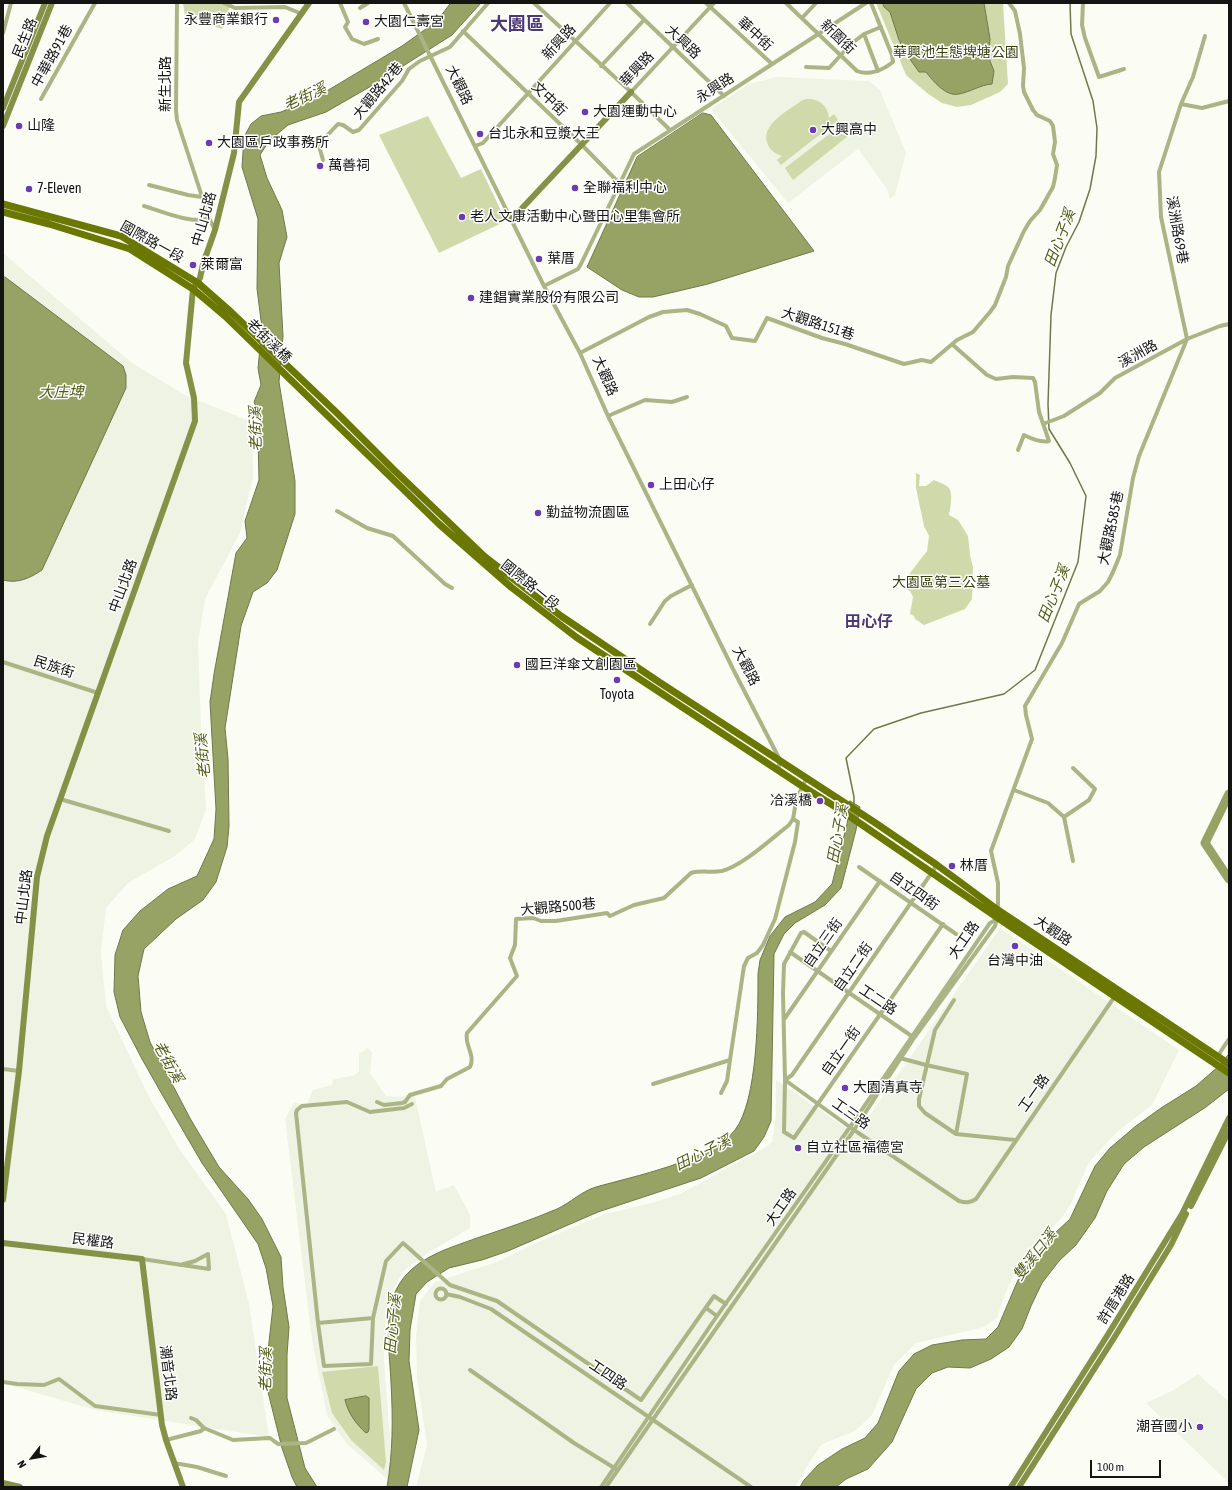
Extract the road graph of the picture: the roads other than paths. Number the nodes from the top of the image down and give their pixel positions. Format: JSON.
{"nodes":[{"id":1,"x":11,"y":3,"type":"edge"},
{"id":2,"x":45,"y":3,"type":"edge"},
{"id":3,"x":52,"y":3,"type":"edge"},
{"id":4,"x":95,"y":3,"type":"edge"},
{"id":5,"x":177,"y":3,"type":"edge"},
{"id":6,"x":224,"y":3,"type":"edge"},
{"id":7,"x":309,"y":3,"type":"edge"},
{"id":8,"x":340,"y":3,"type":"edge"},
{"id":9,"x":368,"y":3,"type":"edge"},
{"id":10,"x":488,"y":3,"type":"edge"},
{"id":11,"x":534,"y":3,"type":"edge"},
{"id":12,"x":610,"y":3,"type":"edge"},
{"id":13,"x":627,"y":3,"type":"edge"},
{"id":14,"x":706,"y":3,"type":"edge"},
{"id":15,"x":714,"y":3,"type":"edge"},
{"id":16,"x":786,"y":3,"type":"edge"},
{"id":17,"x":816,"y":3,"type":"edge"},
{"id":18,"x":866,"y":3,"type":"edge"},
{"id":19,"x":871,"y":3,"type":"edge"},
{"id":20,"x":1009,"y":3,"type":"edge"},
{"id":21,"x":1083,"y":3,"type":"edge"},
{"id":22,"x":406,"y":4,"type":"edge"},
{"id":23,"x":710,"y":7,"type":"junction"},
{"id":24,"x":360,"y":8,"type":"dead end"},
{"id":25,"x":302,"y":14,"type":"junction"},
{"id":26,"x":802,"y":18,"type":"junction"},
{"id":27,"x":644,"y":20,"type":"junction"},
{"id":28,"x":881,"y":27,"type":"junction"},
{"id":29,"x":463,"y":31,"type":"junction"},
{"id":30,"x":3,"y":33,"type":"edge"},
{"id":31,"x":819,"y":34,"type":"junction"},
{"id":32,"x":864,"y":34,"type":"junction"},
{"id":33,"x":1205,"y":36,"type":"dead end"},
{"id":34,"x":378,"y":39,"type":"dead end"},
{"id":35,"x":575,"y":41,"type":"junction"},
{"id":36,"x":673,"y":48,"type":"junction"},
{"id":37,"x":430,"y":55,"type":"junction"},
{"id":38,"x":841,"y":55,"type":"junction"},
{"id":39,"x":772,"y":64,"type":"junction"},
{"id":40,"x":601,"y":66,"type":"junction"},
{"id":41,"x":806,"y":67,"type":"dead end"},
{"id":42,"x":1124,"y":69,"type":"dead end"},
{"id":43,"x":878,"y":71,"type":"junction"},
{"id":44,"x":631,"y":92,"type":"junction"},
{"id":45,"x":528,"y":94,"type":"junction"},
{"id":46,"x":724,"y":96,"type":"junction"},
{"id":47,"x":41,"y":99,"type":"dead end"},
{"id":48,"x":1229,"y":101,"type":"edge"},
{"id":49,"x":1181,"y":104,"type":"junction"},
{"id":50,"x":3,"y":108,"type":"edge"},
{"id":51,"x":3,"y":126,"type":"edge"},
{"id":52,"x":670,"y":130,"type":"junction"},
{"id":53,"x":582,"y":145,"type":"junction"},
{"id":54,"x":475,"y":146,"type":"junction"},
{"id":55,"x":323,"y":160,"type":"dead end"},
{"id":56,"x":620,"y":184,"type":"junction"},
{"id":57,"x":149,"y":185,"type":"dead end"},
{"id":58,"x":202,"y":197,"type":"junction"},
{"id":59,"x":3,"y":204,"type":"edge"},
{"id":60,"x":144,"y":206,"type":"dead end"},
{"id":61,"x":3,"y":212,"type":"edge"},
{"id":62,"x":209,"y":218,"type":"junction"},
{"id":63,"x":511,"y":220,"type":"junction"},
{"id":64,"x":215,"y":230,"type":"junction"},
{"id":65,"x":198,"y":283,"type":"junction"},
{"id":66,"x":544,"y":286,"type":"junction"},
{"id":67,"x":193,"y":289,"type":"junction"},
{"id":68,"x":228,"y":314,"type":"junction"},
{"id":69,"x":1229,"y":324,"type":"edge"},
{"id":70,"x":1187,"y":339,"type":"junction"},
{"id":71,"x":953,"y":344,"type":"junction"},
{"id":72,"x":580,"y":353,"type":"junction"},
{"id":73,"x":297,"y":381,"type":"junction"},
{"id":74,"x":687,"y":397,"type":"dead end"},
{"id":75,"x":608,"y":416,"type":"junction"},
{"id":76,"x":1042,"y":424,"type":"junction"},
{"id":77,"x":1018,"y":450,"type":"dead end"},
{"id":78,"x":337,"y":511,"type":"dead end"},
{"id":79,"x":692,"y":585,"type":"junction"},
{"id":80,"x":452,"y":588,"type":"dead end"},
{"id":81,"x":650,"y":624,"type":"dead end"},
{"id":82,"x":3,"y":662,"type":"edge"},
{"id":83,"x":633,"y":665,"type":"junction"},
{"id":84,"x":629,"y":672,"type":"junction"},
{"id":85,"x":98,"y":693,"type":"junction"},
{"id":86,"x":780,"y":760,"type":"junction"},
{"id":87,"x":1073,"y":768,"type":"dead end"},
{"id":88,"x":778,"y":770,"type":"junction"},
{"id":89,"x":808,"y":778,"type":"junction"},
{"id":90,"x":802,"y":786,"type":"junction"},
{"id":91,"x":1014,"y":790,"type":"junction"},
{"id":92,"x":60,"y":799,"type":"junction"},
{"id":93,"x":1064,"y":817,"type":"junction"},
{"id":94,"x":793,"y":819,"type":"junction"},
{"id":95,"x":169,"y":831,"type":"dead end"},
{"id":96,"x":1073,"y":861,"type":"dead end"},
{"id":97,"x":937,"y":865,"type":"junction"},
{"id":98,"x":859,"y":867,"type":"dead end"},
{"id":99,"x":932,"y":872,"type":"junction"},
{"id":100,"x":880,"y":881,"type":"junction"},
{"id":101,"x":911,"y":903,"type":"junction"},
{"id":102,"x":998,"y":910,"type":"junction"},
{"id":103,"x":998,"y":918,"type":"junction"},
{"id":104,"x":943,"y":924,"type":"junction"},
{"id":105,"x":956,"y":934,"type":"dead end"},
{"id":106,"x":831,"y":951,"type":"junction"},
{"id":107,"x":790,"y":952,"type":"junction"},
{"id":108,"x":817,"y":971,"type":"junction"},
{"id":109,"x":848,"y":993,"type":"junction"},
{"id":110,"x":1116,"y":994,"type":"junction"},
{"id":111,"x":954,"y":1000,"type":"dead end"},
{"id":112,"x":880,"y":1015,"type":"junction"},
{"id":113,"x":784,"y":1019,"type":"junction"},
{"id":114,"x":913,"y":1037,"type":"junction"},
{"id":115,"x":1229,"y":1039,"type":"edge"},
{"id":116,"x":899,"y":1058,"type":"junction"},
{"id":117,"x":1217,"y":1059,"type":"junction"},
{"id":118,"x":730,"y":1060,"type":"junction"},
{"id":119,"x":1229,"y":1064,"type":"edge"},
{"id":120,"x":926,"y":1066,"type":"junction"},
{"id":121,"x":3,"y":1069,"type":"edge"},
{"id":122,"x":19,"y":1070,"type":"junction"},
{"id":123,"x":1229,"y":1073,"type":"edge"},
{"id":124,"x":785,"y":1080,"type":"junction"},
{"id":125,"x":653,"y":1084,"type":"dead end"},
{"id":126,"x":721,"y":1093,"type":"dead end"},
{"id":127,"x":377,"y":1102,"type":"dead end"},
{"id":128,"x":412,"y":1104,"type":"dead end"},
{"id":129,"x":818,"y":1104,"type":"junction"},
{"id":130,"x":1229,"y":1118,"type":"edge"},
{"id":131,"x":852,"y":1128,"type":"junction"},
{"id":132,"x":1229,"y":1131,"type":"edge"},
{"id":133,"x":956,"y":1134,"type":"junction"},
{"id":134,"x":1015,"y":1140,"type":"junction"},
{"id":135,"x":5,"y":1161,"type":"edge"},
{"id":136,"x":3,"y":1200,"type":"edge"},
{"id":137,"x":966,"y":1203,"type":"joint"},
{"id":138,"x":1190,"y":1203,"type":"junction"},
{"id":139,"x":3,"y":1243,"type":"edge"},
{"id":140,"x":142,"y":1259,"type":"junction"},
{"id":141,"x":180,"y":1265,"type":"junction"},
{"id":142,"x":446,"y":1294,"type":"dead end"},
{"id":143,"x":726,"y":1304,"type":"junction"},
{"id":144,"x":706,"y":1308,"type":"junction"},
{"id":145,"x":717,"y":1316,"type":"junction"},
{"id":146,"x":373,"y":1318,"type":"junction"},
{"id":147,"x":318,"y":1323,"type":"junction"},
{"id":148,"x":470,"y":1370,"type":"dead end"},
{"id":149,"x":3,"y":1382,"type":"edge"},
{"id":150,"x":1076,"y":1392,"type":"junction"},
{"id":151,"x":161,"y":1414,"type":"junction"},
{"id":152,"x":191,"y":1418,"type":"dead end"},
{"id":153,"x":652,"y":1418,"type":"junction"},
{"id":154,"x":204,"y":1428,"type":"junction"},
{"id":155,"x":334,"y":1429,"type":"dead end"},
{"id":156,"x":166,"y":1440,"type":"junction"},
{"id":157,"x":174,"y":1463,"type":"junction"},
{"id":158,"x":616,"y":1469,"type":"junction"},
{"id":159,"x":226,"y":1476,"type":"dead end"},
{"id":160,"x":3,"y":1483,"type":"edge"},
{"id":161,"x":20,"y":1487,"type":"edge"},
{"id":162,"x":183,"y":1487,"type":"edge"},
{"id":163,"x":601,"y":1487,"type":"edge"},
{"id":164,"x":606,"y":1487,"type":"edge"},
{"id":165,"x":751,"y":1487,"type":"edge"},
{"id":166,"x":1011,"y":1487,"type":"edge"},
{"id":167,"x":1019,"y":1487,"type":"edge"}],
"edges":[{"from":1,"to":30,"type":"street"},
{"from":2,"to":50,"type":"street","name":"民生路"},
{"from":3,"to":51,"type":"street","name":"民生路"},
{"from":4,"to":47,"type":"street","name":"中華路91巷"},
{"from":5,"to":58,"type":"street","name":"新生北路"},
{"from":6,"to":25,"type":"street"},
{"from":7,"to":25,"type":"street","name":"中山北路"},
{"from":8,"to":34,"type":"street"},
{"from":9,"to":24,"type":"street"},
{"from":10,"to":29,"type":"street"},
{"from":11,"to":35,"type":"street"},
{"from":12,"to":35,"type":"street","name":"新興路"},
{"from":13,"to":27,"type":"street","name":"大興路"},
{"from":14,"to":23,"type":"street","name":"華中街"},
{"from":15,"to":23,"type":"street","name":"華興路"},
{"from":16,"to":26,"type":"street","name":"新園街"},
{"from":17,"to":26,"type":"street"},
{"from":18,"to":31,"type":"street","name":"永興路"},
{"from":19,"to":28,"type":"street"},
{"from":20,"to":71,"type":"street"},
{"from":21,"to":42,"type":"street"},
{"from":22,"to":37,"type":"street","name":"大觀路"},
{"from":23,"to":36,"type":"street","name":"華興路"},
{"from":23,"to":39,"type":"street","name":"華中街"},
{"from":25,"to":64,"type":"street","name":"中山北路"},
{"from":26,"to":31,"type":"street","name":"新園街"},
{"from":27,"to":36,"type":"street","name":"大興路"},
{"from":27,"to":40,"type":"street"},
{"from":28,"to":32,"type":"street"},
{"from":28,"to":43,"type":"street"},
{"from":29,"to":37,"type":"street"},
{"from":29,"to":45,"type":"street","name":"文中街"},
{"from":31,"to":38,"type":"street","name":"新園街"},
{"from":31,"to":39,"type":"street","name":"永興路"},
{"from":32,"to":38,"type":"street"},
{"from":32,"to":43,"type":"street"},
{"from":33,"to":49,"type":"street","name":"溪洲路69巷"},
{"from":35,"to":40,"type":"street"},
{"from":35,"to":45,"type":"street","name":"新興路"},
{"from":36,"to":44,"type":"street","name":"華興路"},
{"from":36,"to":46,"type":"street","name":"大興路"},
{"from":37,"to":54,"type":"street","name":"大觀路"},
{"from":37,"to":55,"type":"street","name":"大觀路42巷"},
{"from":38,"to":41,"type":"street"},
{"from":38,"to":43,"type":"street","name":"新園街"},
{"from":39,"to":46,"type":"street","name":"永興路"},
{"from":40,"to":44,"type":"street"},
{"from":44,"to":52,"type":"street"},
{"from":44,"to":53,"type":"street","name":"華興路"},
{"from":45,"to":53,"type":"street","name":"文中街"},
{"from":45,"to":54,"type":"street","name":"新興路"},
{"from":46,"to":52,"type":"street","name":"永興路"},
{"from":48,"to":49,"type":"street"},
{"from":49,"to":70,"type":"street","name":"溪洲路69巷"},
{"from":52,"to":56,"type":"street","name":"永興路"},
{"from":53,"to":56,"type":"street","name":"文中街"},
{"from":53,"to":63,"type":"street","name":"華興路"},
{"from":54,"to":63,"type":"street","name":"大觀路"},
{"from":56,"to":66,"type":"street","name":"永興路"},
{"from":57,"to":58,"type":"street"},
{"from":58,"to":62,"type":"street","name":"新生北路"},
{"from":59,"to":65,"type":"main road","name":"國際路一段"},
{"from":60,"to":62,"type":"street"},
{"from":61,"to":67,"type":"main road","name":"國際路一段"},
{"from":62,"to":64,"type":"street","name":"新生北路"},
{"from":63,"to":66,"type":"street","name":"大觀路"},
{"from":64,"to":65,"type":"street","name":"中山北路"},
{"from":65,"to":67,"type":"street","name":"中山北路"},
{"from":65,"to":68,"type":"main road","name":"國際路一段"},
{"from":66,"to":72,"type":"street","name":"大觀路"},
{"from":67,"to":68,"type":"main road","name":"國際路一段"},
{"from":67,"to":85,"type":"street","name":"中山北路"},
{"from":68,"to":73,"type":"main road","name":"老街溪橋"},
{"from":69,"to":70,"type":"street","name":"溪洲路"},
{"from":70,"to":76,"type":"street","name":"溪洲路"},
{"from":70,"to":91,"type":"street","name":"大觀路585巷"},
{"from":71,"to":72,"type":"street","name":"大觀路151巷"},
{"from":71,"to":76,"type":"street"},
{"from":72,"to":75,"type":"street","name":"大觀路"},
{"from":73,"to":83,"type":"main road","name":"國際路一段"},
{"from":73,"to":84,"type":"main road","name":"國際路一段"},
{"from":74,"to":75,"type":"street"},
{"from":75,"to":79,"type":"street","name":"大觀路"},
{"from":76,"to":77,"type":"street"},
{"from":78,"to":80,"type":"street"},
{"from":79,"to":81,"type":"street"},
{"from":79,"to":86,"type":"street","name":"大觀路"},
{"from":82,"to":85,"type":"street","name":"民族街"},
{"from":83,"to":84,"type":"main road"},
{"from":83,"to":86,"type":"main road","name":"國際路一段"},
{"from":84,"to":88,"type":"main road","name":"國際路一段"},
{"from":85,"to":92,"type":"street","name":"中山北路"},
{"from":86,"to":88,"type":"street"},
{"from":86,"to":89,"type":"main road","name":"大觀路"},
{"from":87,"to":93,"type":"street"},
{"from":88,"to":90,"type":"main road"},
{"from":89,"to":90,"type":"street"},
{"from":89,"to":97,"type":"main road","name":"大觀路"},
{"from":90,"to":94,"type":"street"},
{"from":90,"to":99,"type":"main road","name":"大觀路"},
{"from":91,"to":93,"type":"street"},
{"from":91,"to":102,"type":"street","name":"大觀路585巷"},
{"from":92,"to":95,"type":"street"},
{"from":92,"to":122,"type":"street","name":"中山北路"},
{"from":93,"to":96,"type":"street"},
{"from":94,"to":118,"type":"street"},
{"from":94,"to":127,"type":"street","name":"大觀路500巷"},
{"from":97,"to":99,"type":"street","name":"自立二街"},
{"from":97,"to":102,"type":"main road","name":"大觀路"},
{"from":98,"to":100,"type":"street","name":"自立四街"},
{"from":99,"to":101,"type":"street","name":"自立二街"},
{"from":99,"to":103,"type":"main road","name":"大觀路"},
{"from":100,"to":101,"type":"street","name":"自立四街"},
{"from":100,"to":106,"type":"street","name":"自立三街"},
{"from":101,"to":104,"type":"street","name":"自立四街"},
{"from":101,"to":109,"type":"street","name":"自立二街"},
{"from":102,"to":103,"type":"street","name":"大觀路585巷"},
{"from":102,"to":110,"type":"main road","name":"大觀路"},
{"from":103,"to":110,"type":"main road","name":"大觀路"},
{"from":103,"to":114,"type":"street","name":"大工路"},
{"from":104,"to":105,"type":"street","name":"自立四街"},
{"from":104,"to":112,"type":"street","name":"自立一街"},
{"from":106,"to":107,"type":"street"},
{"from":106,"to":108,"type":"street","name":"自立三街"},
{"from":107,"to":108,"type":"street","name":"工二路"},
{"from":107,"to":113,"type":"street"},
{"from":108,"to":109,"type":"street","name":"工二路"},
{"from":108,"to":113,"type":"street","name":"自立三街"},
{"from":109,"to":112,"type":"street","name":"工二路"},
{"from":109,"to":124,"type":"street","name":"自立二街"},
{"from":110,"to":117,"type":"main road","name":"大觀路"},
{"from":110,"to":134,"type":"street","name":"工一路"},
{"from":111,"to":120,"type":"street"},
{"from":112,"to":114,"type":"street","name":"工二路"},
{"from":112,"to":129,"type":"street","name":"自立一街"},
{"from":113,"to":124,"type":"street"},
{"from":114,"to":116,"type":"street","name":"大工路"},
{"from":115,"to":117,"type":"street"},
{"from":116,"to":120,"type":"street"},
{"from":116,"to":131,"type":"street","name":"大工路"},
{"from":117,"to":119,"type":"main road"},
{"from":117,"to":123,"type":"main road"},
{"from":118,"to":125,"type":"street"},
{"from":118,"to":126,"type":"street"},
{"from":120,"to":133,"type":"street"},
{"from":120,"to":133,"type":"street"},
{"from":121,"to":122,"type":"street"},
{"from":122,"to":135,"type":"street","name":"中山北路"},
{"from":124,"to":129,"type":"street","name":"工三路"},
{"from":124,"to":129,"type":"street","name":"自立一街"},
{"from":128,"to":147,"type":"street"},
{"from":129,"to":131,"type":"street","name":"工三路"},
{"from":130,"to":138,"type":"street","name":"許厝港路"},
{"from":131,"to":137,"type":"street","name":"工三路"},
{"from":131,"to":143,"type":"street","name":"大工路"},
{"from":131,"to":153,"type":"street","name":"大工路"},
{"from":132,"to":138,"type":"street","name":"許厝港路"},
{"from":133,"to":134,"type":"street"},
{"from":134,"to":137,"type":"street","name":"工一路"},
{"from":135,"to":136,"type":"street","name":"中山北路"},
{"from":138,"to":150,"type":"street","name":"許厝港路"},
{"from":139,"to":140,"type":"street","name":"民權路"},
{"from":140,"to":141,"type":"street","name":"民權路"},
{"from":140,"to":151,"type":"street","name":"潮音北路"},
{"from":141,"to":141,"type":"street","name":"民權路"},
{"from":142,"to":153,"type":"street","name":"工四路"},
{"from":143,"to":144,"type":"street"},
{"from":143,"to":145,"type":"street","name":"大工路"},
{"from":144,"to":145,"type":"street"},
{"from":144,"to":146,"type":"street"},
{"from":145,"to":153,"type":"street","name":"大工路"},
{"from":146,"to":147,"type":"street"},
{"from":146,"to":147,"type":"street"},
{"from":148,"to":158,"type":"street"},
{"from":149,"to":151,"type":"street"},
{"from":150,"to":166,"type":"street","name":"許厝港路"},
{"from":150,"to":167,"type":"street","name":"許厝港路"},
{"from":151,"to":156,"type":"street","name":"潮音北路"},
{"from":152,"to":154,"type":"street"},
{"from":153,"to":158,"type":"street","name":"大工路"},
{"from":153,"to":165,"type":"street","name":"工四路"},
{"from":154,"to":155,"type":"street"},
{"from":154,"to":156,"type":"street"},
{"from":156,"to":157,"type":"street","name":"潮音北路"},
{"from":157,"to":159,"type":"street"},
{"from":157,"to":162,"type":"street","name":"潮音北路"},
{"from":158,"to":163,"type":"street","name":"大工路"},
{"from":158,"to":164,"type":"street","name":"大工路"},
{"from":160,"to":161,"type":"street"}]}
